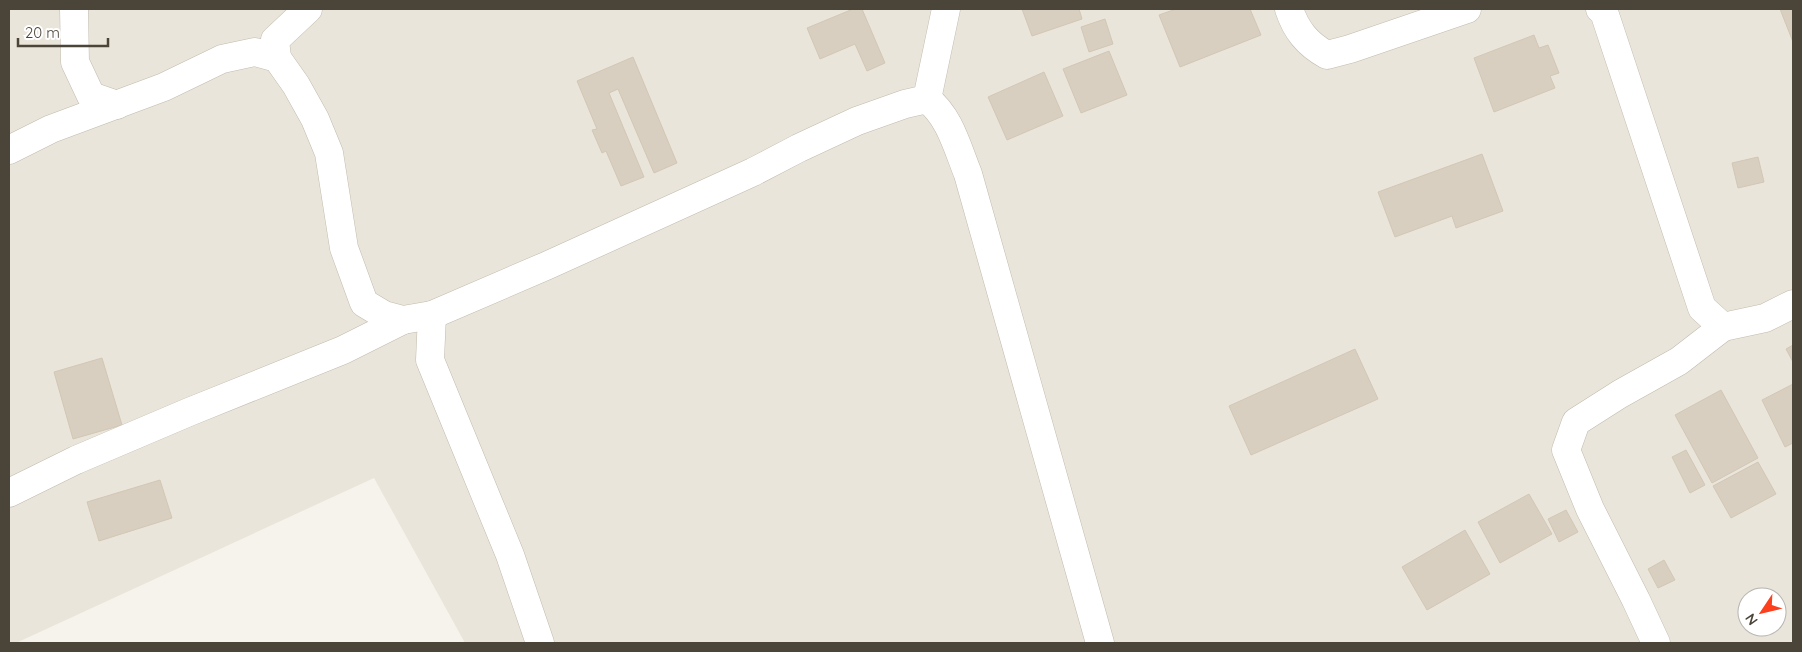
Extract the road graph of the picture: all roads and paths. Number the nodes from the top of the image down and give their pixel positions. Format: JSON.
{"nodes":[{"id":1,"x":74,"y":9,"type":"edge"},
{"id":2,"x":308,"y":9,"type":"edge"},
{"id":3,"x":946,"y":9,"type":"edge"},
{"id":4,"x":1290,"y":9,"type":"edge"},
{"id":5,"x":1467,"y":9,"type":"edge"},
{"id":6,"x":1600,"y":9,"type":"edge"},
{"id":7,"x":277,"y":58,"type":"junction"},
{"id":8,"x":926,"y":99,"type":"junction"},
{"id":9,"x":117,"y":104,"type":"junction"},
{"id":10,"x":9,"y":150,"type":"edge"},
{"id":11,"x":1793,"y":304,"type":"edge"},
{"id":12,"x":432,"y":315,"type":"junction"},
{"id":13,"x":403,"y":320,"type":"junction"},
{"id":14,"x":1723,"y":327,"type":"junction"},
{"id":15,"x":9,"y":493,"type":"edge"},
{"id":16,"x":540,"y":643,"type":"edge"},
{"id":17,"x":1100,"y":643,"type":"edge"},
{"id":18,"x":1656,"y":643,"type":"edge"}],
"edges":[{"from":1,"to":9,"type":"street"},
{"from":2,"to":7,"type":"street"},
{"from":3,"to":8,"type":"street"},
{"from":4,"to":5,"type":"street"},
{"from":6,"to":14,"type":"street"},
{"from":7,"to":9,"type":"street"},
{"from":7,"to":13,"type":"street"},
{"from":8,"to":12,"type":"street"},
{"from":8,"to":17,"type":"street"},
{"from":9,"to":10,"type":"street"},
{"from":11,"to":14,"type":"street"},
{"from":12,"to":13,"type":"street"},
{"from":12,"to":16,"type":"street"},
{"from":13,"to":15,"type":"street"},
{"from":14,"to":18,"type":"street"}]}
